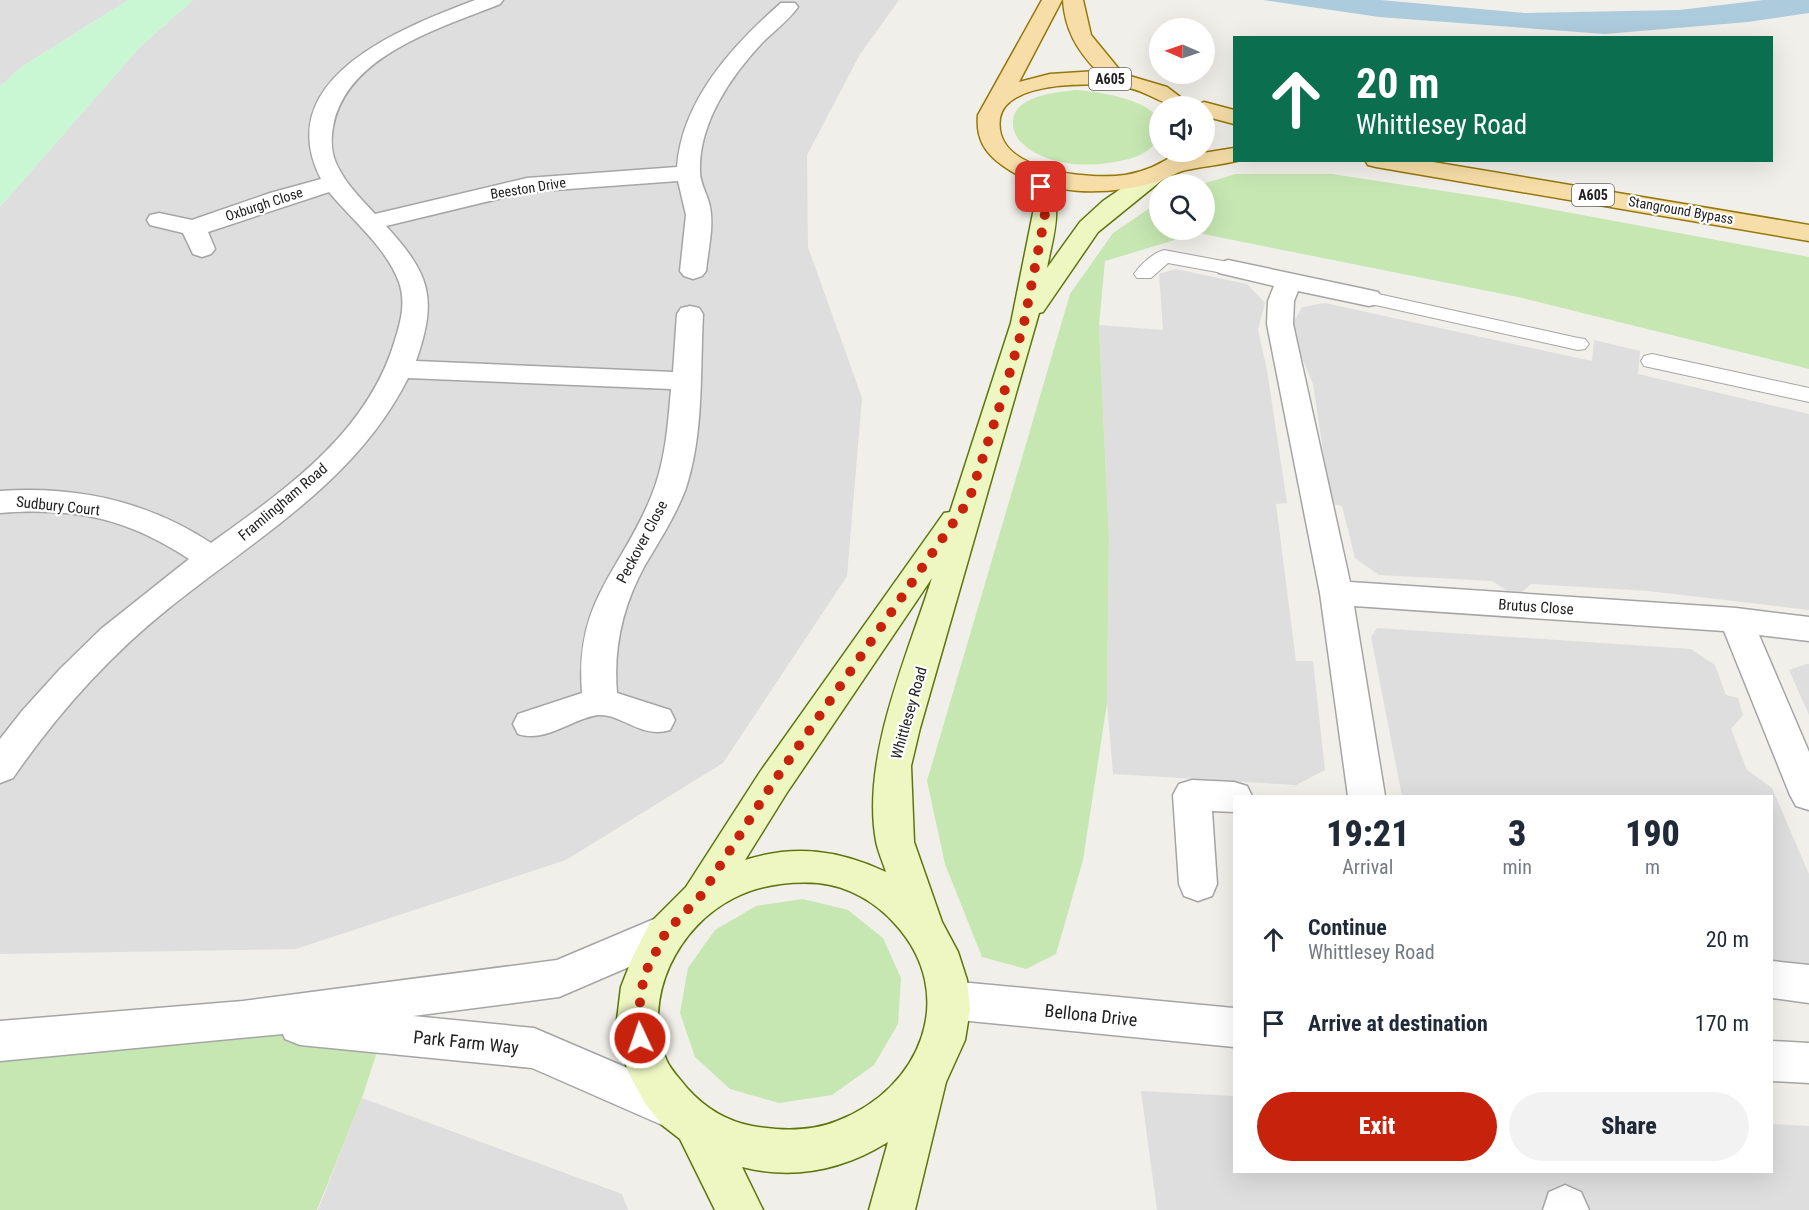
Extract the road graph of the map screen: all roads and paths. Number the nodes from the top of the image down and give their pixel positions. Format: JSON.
{"nodes":[{"id":1,"x":493,"y":0,"type":"edge"},
{"id":2,"x":1052,"y":0,"type":"edge"},
{"id":3,"x":1073,"y":0,"type":"edge"},
{"id":4,"x":792,"y":4,"type":"edge"},
{"id":5,"x":1117,"y":80,"type":"junction"},
{"id":6,"x":1166,"y":96,"type":"edge"},
{"id":7,"x":996,"y":105,"type":"junction"},
{"id":8,"x":1215,"y":112,"type":"edge"},
{"id":9,"x":1233,"y":117,"type":"edge"},
{"id":10,"x":1233,"y":155,"type":"edge"},
{"id":11,"x":1215,"y":156,"type":"edge"},
{"id":12,"x":1179,"y":162,"type":"edge"},
{"id":13,"x":1388,"y":162,"type":"edge"},
{"id":14,"x":1022,"y":167,"type":"junction"},
{"id":15,"x":688,"y":173,"type":"junction"},
{"id":16,"x":1158,"y":174,"type":"edge"},
{"id":17,"x":1149,"y":177,"type":"edge"},
{"id":18,"x":1149,"y":180,"type":"edge"},
{"id":19,"x":334,"y":183,"type":"junction"},
{"id":20,"x":159,"y":220,"type":"dead end"},
{"id":21,"x":371,"y":222,"type":"junction"},
{"id":22,"x":1809,"y":233,"type":"edge"},
{"id":23,"x":1228,"y":268,"type":"joint"},
{"id":24,"x":693,"y":271,"type":"dead end"},
{"id":25,"x":1144,"y":274,"type":"dead end"},
{"id":26,"x":1289,"y":281,"type":"junction"},
{"id":27,"x":1369,"y":298,"type":"joint"},
{"id":28,"x":690,"y":314,"type":"dead end"},
{"id":29,"x":1024,"y":323,"type":"junction"},
{"id":30,"x":1578,"y":344,"type":"dead end"},
{"id":31,"x":1652,"y":361,"type":"dead end"},
{"id":32,"x":400,"y":369,"type":"junction"},
{"id":33,"x":685,"y":381,"type":"junction"},
{"id":34,"x":1809,"y":394,"type":"edge"},
{"id":35,"x":969,"y":500,"type":"junction"},
{"id":36,"x":0,"y":502,"type":"edge"},
{"id":37,"x":212,"y":559,"type":"junction"},
{"id":38,"x":1336,"y":593,"type":"junction"},
{"id":39,"x":1736,"y":620,"type":"junction"},
{"id":40,"x":1809,"y":629,"type":"edge"},
{"id":41,"x":600,"y":701,"type":"junction"},
{"id":42,"x":657,"y":720,"type":"dead end"},
{"id":43,"x":531,"y":724,"type":"dead end"},
{"id":44,"x":0,"y":768,"type":"edge"},
{"id":45,"x":1366,"y":795,"type":"edge"},
{"id":46,"x":1809,"y":795,"type":"edge"},
{"id":47,"x":1233,"y":797,"type":"edge"},
{"id":48,"x":1198,"y":884,"type":"dead end"},
{"id":49,"x":700,"y":897,"type":"junction"},
{"id":50,"x":926,"y":927,"type":"junction"},
{"id":51,"x":666,"y":932,"type":"junction"},
{"id":52,"x":1773,"y":980,"type":"edge"},
{"id":53,"x":1809,"y":984,"type":"edge"},
{"id":54,"x":949,"y":1000,"type":"junction"},
{"id":55,"x":243,"y":1020,"type":"junction"},
{"id":56,"x":1233,"y":1028,"type":"edge"},
{"id":57,"x":0,"y":1041,"type":"edge"},
{"id":58,"x":1773,"y":1061,"type":"edge"},
{"id":59,"x":1809,"y":1063,"type":"edge"},
{"id":60,"x":926,"y":1078,"type":"junction"},
{"id":61,"x":687,"y":1119,"type":"junction"},
{"id":62,"x":740,"y":1210,"type":"edge"},
{"id":63,"x":892,"y":1210,"type":"edge"}],
"edges":[{"from":1,"to":19,"type":"street","name":"Framlingham Road"},
{"from":2,"to":7,"type":"main road"},
{"from":3,"to":5,"type":"main road","number":"A605"},
{"from":4,"to":15,"type":"street"},
{"from":5,"to":6,"type":"main road","number":"A605"},
{"from":5,"to":7,"type":"main road","number":"A605"},
{"from":7,"to":14,"type":"main road"},
{"from":8,"to":9,"type":"main road"},
{"from":10,"to":11,"type":"main road"},
{"from":12,"to":16,"type":"main road"},
{"from":13,"to":22,"type":"main road","name":"Stanground Bypass","number":"A605"},
{"from":14,"to":17,"type":"main road"},
{"from":14,"to":29,"type":"main road","name":"Whittlesey Road"},
{"from":15,"to":21,"type":"street","name":"Beeston Drive"},
{"from":15,"to":24,"type":"street"},
{"from":18,"to":29,"type":"main road","name":"Whittlesey Road"},
{"from":19,"to":20,"type":"street","name":"Oxburgh Close"},
{"from":19,"to":21,"type":"street","name":"Framlingham Road"},
{"from":21,"to":32,"type":"street","name":"Framlingham Road"},
{"from":23,"to":25,"type":"lane"},
{"from":23,"to":26,"type":"street"},
{"from":26,"to":27,"type":"street"},
{"from":26,"to":38,"type":"street"},
{"from":27,"to":30,"type":"lane"},
{"from":28,"to":33,"type":"street","name":"Peckover Close"},
{"from":29,"to":35,"type":"main road","name":"Whittlesey Road"},
{"from":31,"to":34,"type":"lane"},
{"from":32,"to":33,"type":"street"},
{"from":32,"to":37,"type":"street","name":"Framlingham Road"},
{"from":33,"to":41,"type":"street","name":"Peckover Close"},
{"from":35,"to":49,"type":"main road","name":"Whittlesey Road"},
{"from":35,"to":50,"type":"main road","name":"Whittlesey Road"},
{"from":36,"to":37,"type":"street","name":"Sudbury Court"},
{"from":37,"to":44,"type":"street","name":"Framlingham Road"},
{"from":38,"to":39,"type":"street","name":"Brutus Close"},
{"from":38,"to":45,"type":"street"},
{"from":39,"to":40,"type":"street","name":"Brutus Close"},
{"from":39,"to":46,"type":"street"},
{"from":41,"to":42,"type":"street"},
{"from":41,"to":43,"type":"street"},
{"from":47,"to":48,"type":"street"},
{"from":49,"to":50,"type":"main road"},
{"from":49,"to":51,"type":"main road"},
{"from":50,"to":54,"type":"main road"},
{"from":51,"to":55,"type":"street","name":"Park Farm Way"},
{"from":51,"to":61,"type":"main road"},
{"from":52,"to":53,"type":"street"},
{"from":54,"to":56,"type":"street","name":"Bellona Drive"},
{"from":54,"to":60,"type":"main road"},
{"from":55,"to":57,"type":"street","name":"Park Farm Way"},
{"from":55,"to":61,"type":"street","name":"Park Farm Way"},
{"from":58,"to":59,"type":"street"},
{"from":60,"to":61,"type":"main road"},
{"from":60,"to":63,"type":"main road"},
{"from":61,"to":62,"type":"main road"}]}
